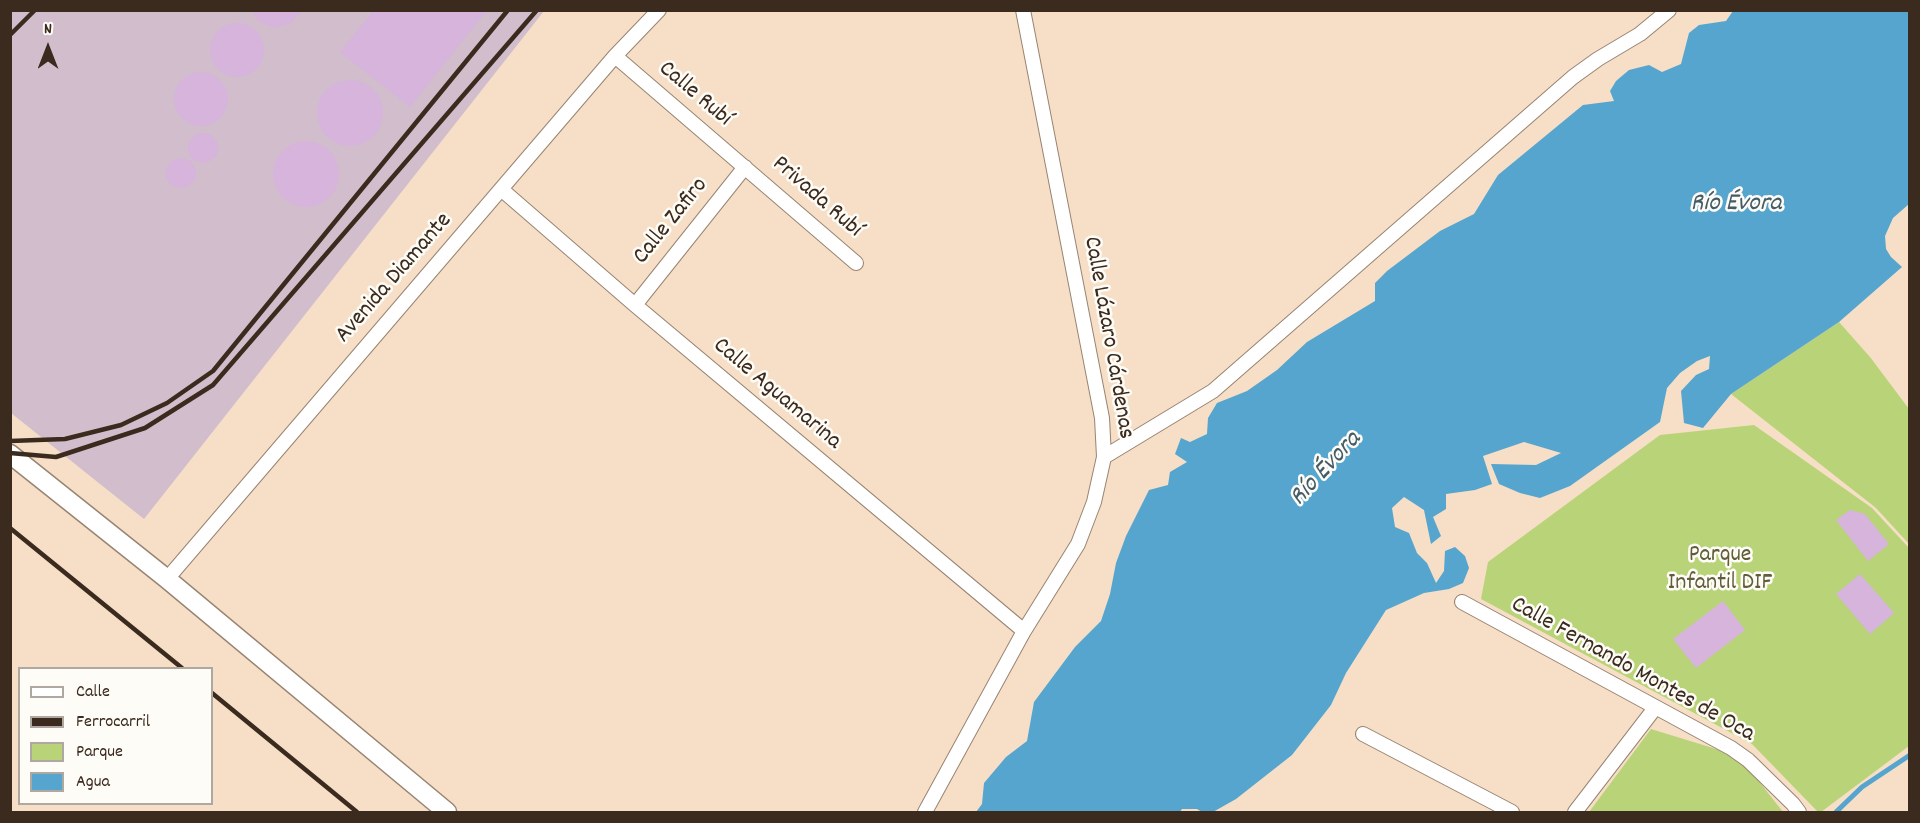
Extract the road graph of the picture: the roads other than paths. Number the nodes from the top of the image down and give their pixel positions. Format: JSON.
{"nodes":[{"id":1,"x":659,"y":10,"type":"edge"},
{"id":2,"x":1023,"y":10,"type":"edge"},
{"id":3,"x":1669,"y":10,"type":"edge"},
{"id":4,"x":615,"y":56,"type":"junction"},
{"id":5,"x":745,"y":167,"type":"junction"},
{"id":6,"x":501,"y":189,"type":"junction"},
{"id":7,"x":856,"y":263,"type":"dead end"},
{"id":8,"x":634,"y":305,"type":"junction"},
{"id":9,"x":10,"y":454,"type":"edge"},
{"id":10,"x":1104,"y":457,"type":"junction"},
{"id":11,"x":167,"y":579,"type":"junction"},
{"id":12,"x":1462,"y":602,"type":"dead end"},
{"id":13,"x":1024,"y":631,"type":"junction"},
{"id":14,"x":1655,"y":708,"type":"junction"},
{"id":15,"x":1363,"y":734,"type":"dead end"},
{"id":16,"x":447,"y":813,"type":"edge"},
{"id":17,"x":925,"y":813,"type":"edge"},
{"id":18,"x":1512,"y":813,"type":"edge"},
{"id":19,"x":1575,"y":813,"type":"edge"},
{"id":20,"x":1799,"y":813,"type":"edge"}],
"edges":[{"from":1,"to":4,"type":"street","name":"Avenida Diamante"},
{"from":2,"to":10,"type":"street","name":"Calle Lázaro Cárdenas"},
{"from":3,"to":10,"type":"street"},
{"from":4,"to":5,"type":"street","name":"Calle Rubí"},
{"from":4,"to":6,"type":"street","name":"Avenida Diamante"},
{"from":5,"to":7,"type":"street","name":"Privada Rubí"},
{"from":5,"to":8,"type":"street","name":"Calle Zafiro"},
{"from":6,"to":8,"type":"street","name":"Calle Aguamarina"},
{"from":6,"to":11,"type":"street","name":"Avenida Diamante"},
{"from":8,"to":13,"type":"street","name":"Calle Aguamarina"},
{"from":9,"to":11,"type":"street"},
{"from":10,"to":13,"type":"street","name":"Calle Lázaro Cárdenas"},
{"from":11,"to":16,"type":"street"},
{"from":12,"to":14,"type":"street","name":"Calle Fernando Montes de Oca"},
{"from":13,"to":17,"type":"street","name":"Calle Lázaro Cárdenas"},
{"from":14,"to":19,"type":"street"},
{"from":14,"to":20,"type":"street","name":"Calle Fernando Montes de Oca"},
{"from":15,"to":18,"type":"street"}]}
